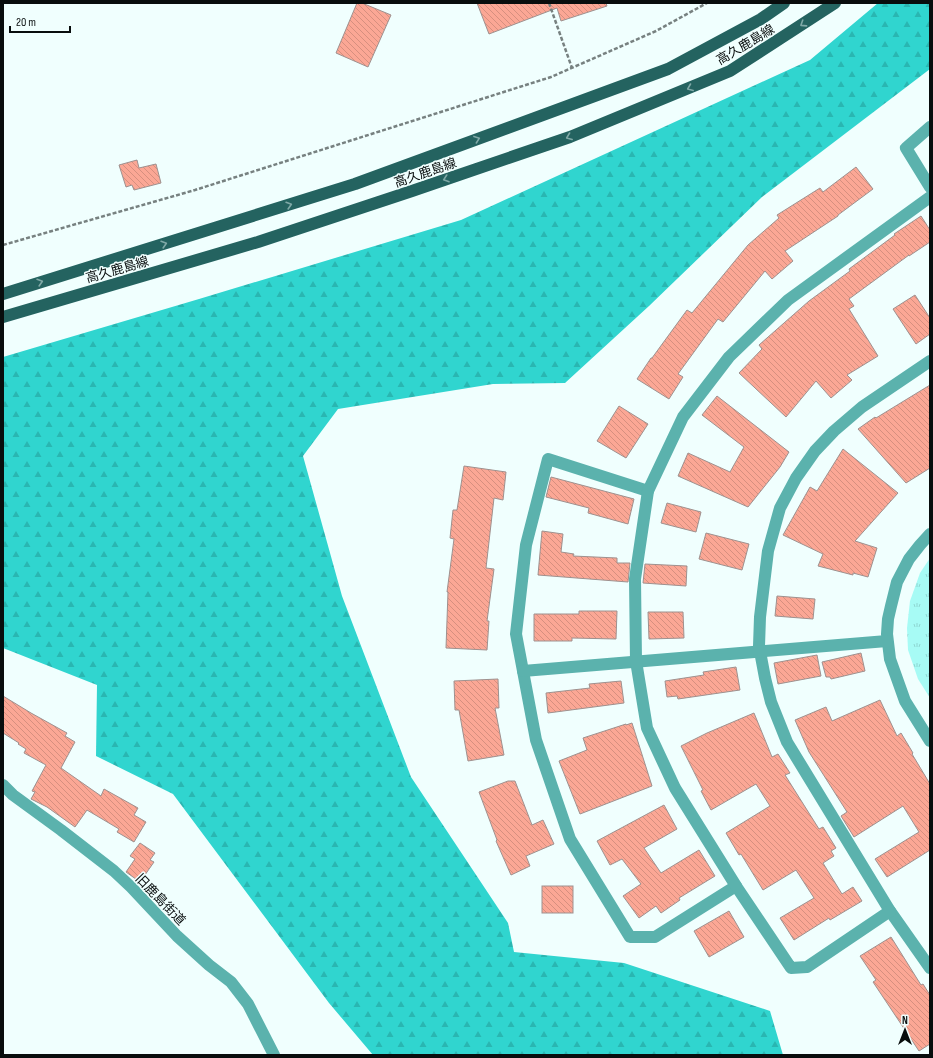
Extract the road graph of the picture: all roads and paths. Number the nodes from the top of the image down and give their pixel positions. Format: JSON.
{"nodes":[{"id":1,"x":550,"y":3,"type":"edge"},
{"id":2,"x":707,"y":3,"type":"edge"},
{"id":3,"x":784,"y":3,"type":"edge"},
{"id":4,"x":835,"y":3,"type":"edge"},
{"id":5,"x":572,"y":68,"type":"junction"},
{"id":6,"x":930,"y":127,"type":"edge"},
{"id":7,"x":930,"y":187,"type":"edge"},
{"id":8,"x":930,"y":197,"type":"edge"},
{"id":9,"x":3,"y":245,"type":"edge"},
{"id":10,"x":3,"y":294,"type":"edge"},
{"id":11,"x":3,"y":317,"type":"edge"},
{"id":12,"x":930,"y":361,"type":"edge"},
{"id":13,"x":648,"y":491,"type":"junction"},
{"id":14,"x":930,"y":534,"type":"edge"},
{"id":15,"x":887,"y":641,"type":"junction"},
{"id":16,"x":760,"y":651,"type":"junction"},
{"id":17,"x":636,"y":661,"type":"junction"},
{"id":18,"x":523,"y":671,"type":"junction"},
{"id":19,"x":930,"y":741,"type":"edge"},
{"id":20,"x":3,"y":785,"type":"edge"},
{"id":21,"x":736,"y":886,"type":"junction"},
{"id":22,"x":890,"y":911,"type":"junction"},
{"id":23,"x":930,"y":968,"type":"edge"},
{"id":24,"x":274,"y":1055,"type":"edge"}],
"edges":[{"from":1,"to":5,"type":"path"},
{"from":2,"to":5,"type":"path"},
{"from":10,"to":3,"type":"main road","name":"高久鹿島線","one_way":true},
{"from":4,"to":11,"type":"main road","name":"高久鹿島線","one_way":true},
{"from":5,"to":9,"type":"path"},
{"from":6,"to":7,"type":"street"},
{"from":8,"to":13,"type":"street"},
{"from":12,"to":16,"type":"street"},
{"from":13,"to":17,"type":"street"},
{"from":13,"to":18,"type":"street"},
{"from":14,"to":15,"type":"street"},
{"from":15,"to":16,"type":"street"},
{"from":15,"to":19,"type":"street"},
{"from":16,"to":17,"type":"street"},
{"from":16,"to":22,"type":"street"},
{"from":17,"to":18,"type":"street"},
{"from":17,"to":21,"type":"street"},
{"from":18,"to":21,"type":"street"},
{"from":20,"to":24,"type":"street","name":"旧鹿島街道"},
{"from":21,"to":22,"type":"street"},
{"from":22,"to":23,"type":"street"}]}
